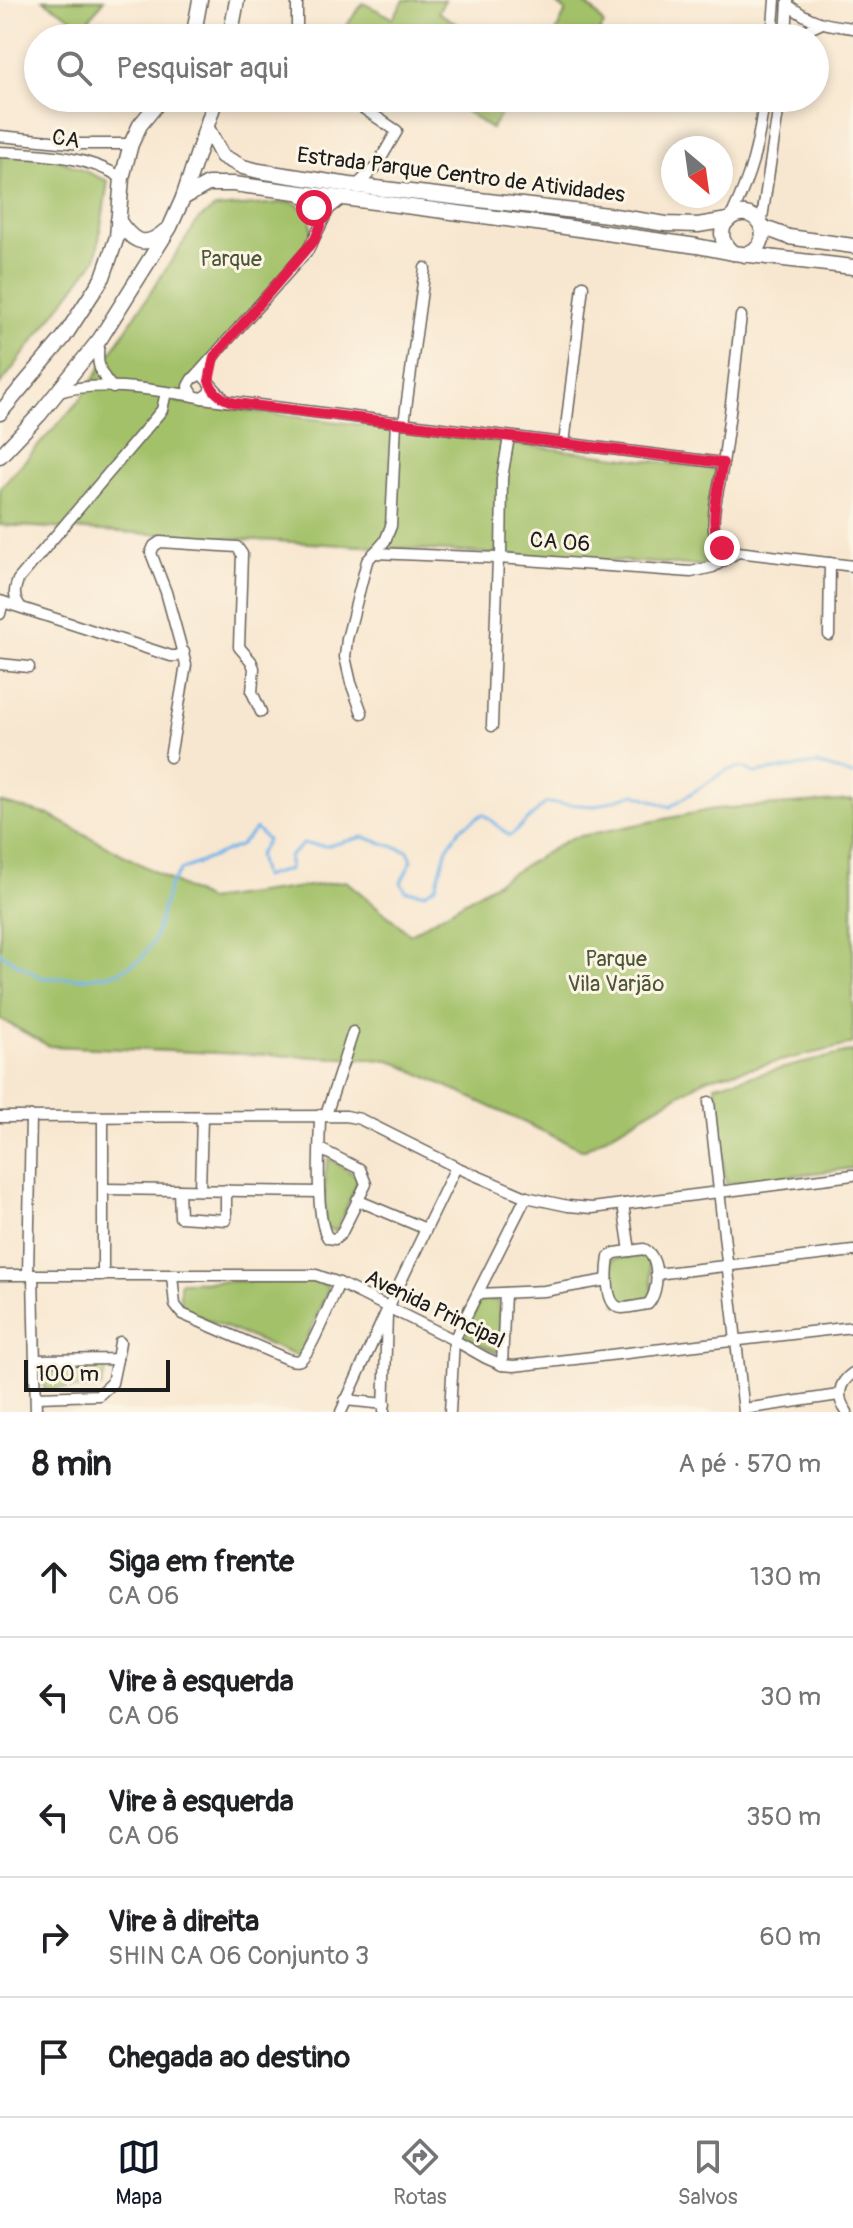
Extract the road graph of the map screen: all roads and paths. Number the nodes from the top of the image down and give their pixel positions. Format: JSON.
{"nodes":[{"id":1,"x":200,"y":0,"type":"edge"},
{"id":2,"x":237,"y":0,"type":"edge"},
{"id":3,"x":297,"y":0,"type":"edge"},
{"id":4,"x":775,"y":0,"type":"edge"},
{"id":5,"x":788,"y":3,"type":"edge"},
{"id":6,"x":196,"y":24,"type":"edge"},
{"id":7,"x":233,"y":24,"type":"edge"},
{"id":8,"x":297,"y":24,"type":"edge"},
{"id":9,"x":773,"y":24,"type":"edge"},
{"id":10,"x":788,"y":24,"type":"edge"},
{"id":11,"x":820,"y":24,"type":"edge"},
{"id":12,"x":829,"y":25,"type":"edge"},
{"id":13,"x":853,"y":28,"type":"edge"},
{"id":14,"x":151,"y":112,"type":"edge"},
{"id":15,"x":210,"y":112,"type":"edge"},
{"id":16,"x":369,"y":112,"type":"edge"},
{"id":17,"x":762,"y":112,"type":"edge"},
{"id":18,"x":778,"y":112,"type":"edge"},
{"id":19,"x":207,"y":128,"type":"junction"},
{"id":20,"x":0,"y":136,"type":"edge"},
{"id":21,"x":131,"y":144,"type":"junction"},
{"id":22,"x":0,"y":152,"type":"edge"},
{"id":23,"x":376,"y":167,"type":"junction"},
{"id":24,"x":122,"y":178,"type":"junction"},
{"id":25,"x":357,"y":185,"type":"junction"},
{"id":26,"x":378,"y":187,"type":"junction"},
{"id":27,"x":293,"y":192,"type":"junction"},
{"id":28,"x":183,"y":198,"type":"junction"},
{"id":29,"x":342,"y":199,"type":"junction"},
{"id":30,"x":729,"y":219,"type":"junction"},
{"id":31,"x":118,"y":220,"type":"junction"},
{"id":32,"x":321,"y":224,"type":"junction"},
{"id":33,"x":761,"y":226,"type":"junction"},
{"id":34,"x":170,"y":227,"type":"junction"},
{"id":35,"x":853,"y":246,"type":"edge"},
{"id":36,"x":739,"y":254,"type":"junction"},
{"id":37,"x":853,"y":267,"type":"edge"},
{"id":38,"x":425,"y":268,"type":"dead end"},
{"id":39,"x":583,"y":286,"type":"dead end"},
{"id":40,"x":741,"y":316,"type":"dead end"},
{"id":41,"x":100,"y":339,"type":"junction"},
{"id":42,"x":214,"y":357,"type":"junction"},
{"id":43,"x":195,"y":377,"type":"junction"},
{"id":44,"x":210,"y":383,"type":"junction"},
{"id":45,"x":113,"y":388,"type":"junction"},
{"id":46,"x":166,"y":392,"type":"junction"},
{"id":47,"x":57,"y":393,"type":"junction"},
{"id":48,"x":198,"y":397,"type":"junction"},
{"id":49,"x":225,"y":400,"type":"junction"},
{"id":50,"x":0,"y":413,"type":"edge"},
{"id":51,"x":400,"y":422,"type":"junction"},
{"id":52,"x":509,"y":437,"type":"junction"},
{"id":53,"x":564,"y":444,"type":"junction"},
{"id":54,"x":0,"y":456,"type":"edge"},
{"id":55,"x":723,"y":463,"type":"junction"},
{"id":56,"x":738,"y":552,"type":"junction"},
{"id":57,"x":374,"y":553,"type":"junction"},
{"id":58,"x":500,"y":558,"type":"junction"},
{"id":59,"x":830,"y":563,"type":"junction"},
{"id":60,"x":853,"y":566,"type":"edge"},
{"id":61,"x":2,"y":602,"type":"edge"},
{"id":62,"x":20,"y":606,"type":"junction"},
{"id":63,"x":0,"y":614,"type":"edge"},
{"id":64,"x":829,"y":635,"type":"dead end"},
{"id":65,"x":184,"y":652,"type":"junction"},
{"id":66,"x":0,"y":664,"type":"edge"},
{"id":67,"x":29,"y":667,"type":"dead end"},
{"id":68,"x":261,"y":712,"type":"dead end"},
{"id":69,"x":362,"y":713,"type":"dead end"},
{"id":70,"x":492,"y":726,"type":"dead end"},
{"id":71,"x":170,"y":757,"type":"dead end"},
{"id":72,"x":353,"y":1032,"type":"dead end"},
{"id":73,"x":709,"y":1102,"type":"dead end"},
{"id":74,"x":321,"y":1115,"type":"junction"},
{"id":75,"x":0,"y":1117,"type":"edge"},
{"id":76,"x":31,"y":1117,"type":"junction"},
{"id":77,"x":202,"y":1117,"type":"junction"},
{"id":78,"x":103,"y":1118,"type":"junction"},
{"id":79,"x":320,"y":1149,"type":"junction"},
{"id":80,"x":456,"y":1167,"type":"junction"},
{"id":81,"x":853,"y":1175,"type":"edge"},
{"id":82,"x":104,"y":1189,"type":"junction"},
{"id":83,"x":179,"y":1190,"type":"junction"},
{"id":84,"x":200,"y":1190,"type":"junction"},
{"id":85,"x":226,"y":1190,"type":"junction"},
{"id":86,"x":319,"y":1192,"type":"junction"},
{"id":87,"x":720,"y":1193,"type":"junction"},
{"id":88,"x":526,"y":1197,"type":"junction"},
{"id":89,"x":357,"y":1200,"type":"junction"},
{"id":90,"x":623,"y":1204,"type":"junction"},
{"id":91,"x":426,"y":1229,"type":"junction"},
{"id":92,"x":630,"y":1251,"type":"junction"},
{"id":93,"x":853,"y":1251,"type":"edge"},
{"id":94,"x":728,"y":1266,"type":"junction"},
{"id":95,"x":103,"y":1274,"type":"junction"},
{"id":96,"x":656,"y":1274,"type":"junction"},
{"id":97,"x":0,"y":1275,"type":"edge"},
{"id":98,"x":31,"y":1275,"type":"junction"},
{"id":99,"x":172,"y":1275,"type":"junction"},
{"id":100,"x":607,"y":1280,"type":"junction"},
{"id":101,"x":339,"y":1283,"type":"junction"},
{"id":102,"x":505,"y":1293,"type":"junction"},
{"id":103,"x":478,"y":1294,"type":"junction"},
{"id":104,"x":388,"y":1308,"type":"junction"},
{"id":105,"x":853,"y":1327,"type":"edge"},
{"id":106,"x":454,"y":1340,"type":"junction"},
{"id":107,"x":737,"y":1341,"type":"junction"},
{"id":108,"x":120,"y":1342,"type":"dead end"},
{"id":109,"x":117,"y":1359,"type":"junction"},
{"id":110,"x":35,"y":1360,"type":"junction"},
{"id":111,"x":502,"y":1365,"type":"junction"},
{"id":112,"x":853,"y":1373,"type":"edge"},
{"id":113,"x":839,"y":1395,"type":"junction"},
{"id":114,"x":37,"y":1397,"type":"junction"},
{"id":115,"x":345,"y":1400,"type":"junction"},
{"id":116,"x":384,"y":1408,"type":"edge"},
{"id":117,"x":744,"y":1410,"type":"edge"},
{"id":118,"x":36,"y":1412,"type":"edge"},
{"id":119,"x":341,"y":1412,"type":"edge"},
{"id":120,"x":450,"y":1412,"type":"edge"},
{"id":121,"x":847,"y":1412,"type":"edge"}],
"edges":[{"from":1,"to":6,"type":"main road"},
{"from":2,"to":7,"type":"main road"},
{"from":3,"to":8,"type":"street"},
{"from":4,"to":9,"type":"street"},
{"from":5,"to":10,"type":"street"},
{"from":5,"to":11,"type":"street"},
{"from":12,"to":13,"type":"street"},
{"from":14,"to":21,"type":"main road"},
{"from":15,"to":19,"type":"main road"},
{"from":16,"to":23,"type":"street"},
{"from":17,"to":30,"type":"street"},
{"from":18,"to":33,"type":"street"},
{"from":19,"to":25,"type":"main road","name":"Estrada Parque Centro de Atividades"},
{"from":19,"to":28,"type":"main road"},
{"from":20,"to":21,"type":"street","name":"CA"},
{"from":21,"to":24,"type":"main road"},
{"from":22,"to":24,"type":"street","name":"CA"},
{"from":23,"to":25,"type":"street"},
{"from":23,"to":26,"type":"street"},
{"from":24,"to":31,"type":"main road"},
{"from":25,"to":26,"type":"main road","name":"Estrada Parque Centro de Atividades"},
{"from":26,"to":30,"type":"main road","name":"Estrada Parque Centro de Atividades"},
{"from":27,"to":28,"type":"main road","name":"Estrada Parque Centro de Atividades"},
{"from":27,"to":29,"type":"main road","name":"Estrada Parque Centro de Atividades"},
{"from":27,"to":32,"type":"street"},
{"from":28,"to":34,"type":"main road"},
{"from":29,"to":32,"type":"street"},
{"from":29,"to":36,"type":"main road","name":"Estrada Parque Centro de Atividades"},
{"from":30,"to":33,"type":"main road"},
{"from":30,"to":36,"type":"main road"},
{"from":31,"to":34,"type":"main road"},
{"from":31,"to":50,"type":"main road"},
{"from":32,"to":42,"type":"street"},
{"from":33,"to":35,"type":"main road"},
{"from":33,"to":36,"type":"main road"},
{"from":34,"to":41,"type":"main road"},
{"from":36,"to":37,"type":"main road","name":"Estrada Parque Centro de Atividades"},
{"from":38,"to":51,"type":"street"},
{"from":39,"to":53,"type":"street"},
{"from":40,"to":55,"type":"street"},
{"from":41,"to":45,"type":"street"},
{"from":41,"to":47,"type":"main road"},
{"from":42,"to":43,"type":"street"},
{"from":42,"to":44,"type":"street"},
{"from":43,"to":44,"type":"street"},
{"from":43,"to":48,"type":"street"},
{"from":44,"to":48,"type":"street"},
{"from":44,"to":49,"type":"street"},
{"from":45,"to":46,"type":"street"},
{"from":45,"to":47,"type":"street"},
{"from":46,"to":48,"type":"street"},
{"from":46,"to":62,"type":"street"},
{"from":47,"to":54,"type":"main road"},
{"from":48,"to":49,"type":"street"},
{"from":49,"to":51,"type":"street"},
{"from":51,"to":52,"type":"street"},
{"from":51,"to":57,"type":"street"},
{"from":52,"to":53,"type":"street"},
{"from":52,"to":58,"type":"street"},
{"from":53,"to":55,"type":"street"},
{"from":55,"to":56,"type":"street"},
{"from":56,"to":58,"type":"street","name":"CA 06"},
{"from":56,"to":59,"type":"street"},
{"from":57,"to":58,"type":"street","name":"CA 06"},
{"from":57,"to":69,"type":"street"},
{"from":58,"to":70,"type":"street"},
{"from":59,"to":60,"type":"street"},
{"from":59,"to":64,"type":"street"},
{"from":61,"to":62,"type":"street"},
{"from":61,"to":63,"type":"street"},
{"from":62,"to":65,"type":"street"},
{"from":65,"to":68,"type":"street"},
{"from":65,"to":71,"type":"street"},
{"from":66,"to":67,"type":"street"},
{"from":72,"to":74,"type":"street"},
{"from":73,"to":87,"type":"street"},
{"from":74,"to":77,"type":"street"},
{"from":74,"to":79,"type":"street"},
{"from":74,"to":80,"type":"street"},
{"from":75,"to":76,"type":"street"},
{"from":76,"to":78,"type":"street"},
{"from":76,"to":98,"type":"street"},
{"from":77,"to":78,"type":"street"},
{"from":77,"to":84,"type":"street"},
{"from":78,"to":82,"type":"street"},
{"from":79,"to":86,"type":"street"},
{"from":79,"to":89,"type":"street"},
{"from":80,"to":88,"type":"street"},
{"from":80,"to":91,"type":"street"},
{"from":81,"to":87,"type":"street"},
{"from":82,"to":83,"type":"street"},
{"from":82,"to":95,"type":"street"},
{"from":83,"to":84,"type":"street"},
{"from":83,"to":85,"type":"street"},
{"from":84,"to":85,"type":"street"},
{"from":85,"to":86,"type":"street"},
{"from":86,"to":89,"type":"street"},
{"from":87,"to":90,"type":"street"},
{"from":87,"to":94,"type":"street"},
{"from":88,"to":90,"type":"street"},
{"from":88,"to":103,"type":"street"},
{"from":89,"to":91,"type":"street"},
{"from":90,"to":92,"type":"street"},
{"from":91,"to":104,"type":"street"},
{"from":92,"to":96,"type":"street"},
{"from":92,"to":100,"type":"street"},
{"from":93,"to":94,"type":"street"},
{"from":94,"to":96,"type":"street"},
{"from":94,"to":107,"type":"street"},
{"from":95,"to":98,"type":"street","name":"Avenida Principal"},
{"from":95,"to":99,"type":"street","name":"Avenida Principal"},
{"from":96,"to":100,"type":"street"},
{"from":97,"to":98,"type":"street","name":"Avenida Principal"},
{"from":98,"to":110,"type":"street"},
{"from":99,"to":101,"type":"street","name":"Avenida Principal"},
{"from":99,"to":101,"type":"street"},
{"from":100,"to":102,"type":"street"},
{"from":101,"to":104,"type":"street","name":"Avenida Principal"},
{"from":102,"to":103,"type":"street"},
{"from":102,"to":111,"type":"street"},
{"from":103,"to":106,"type":"street"},
{"from":104,"to":106,"type":"street","name":"Avenida Principal"},
{"from":104,"to":115,"type":"street"},
{"from":104,"to":116,"type":"street"},
{"from":105,"to":107,"type":"street","name":"Avenida Principal"},
{"from":106,"to":111,"type":"street","name":"Avenida Principal"},
{"from":106,"to":120,"type":"street"},
{"from":107,"to":111,"type":"street","name":"Avenida Principal"},
{"from":107,"to":117,"type":"street"},
{"from":108,"to":109,"type":"street"},
{"from":109,"to":110,"type":"street"},
{"from":109,"to":114,"type":"street"},
{"from":110,"to":114,"type":"street"},
{"from":112,"to":113,"type":"street"},
{"from":113,"to":117,"type":"street"},
{"from":113,"to":121,"type":"street"},
{"from":114,"to":118,"type":"street"},
{"from":115,"to":116,"type":"street"},
{"from":115,"to":119,"type":"street"}]}
